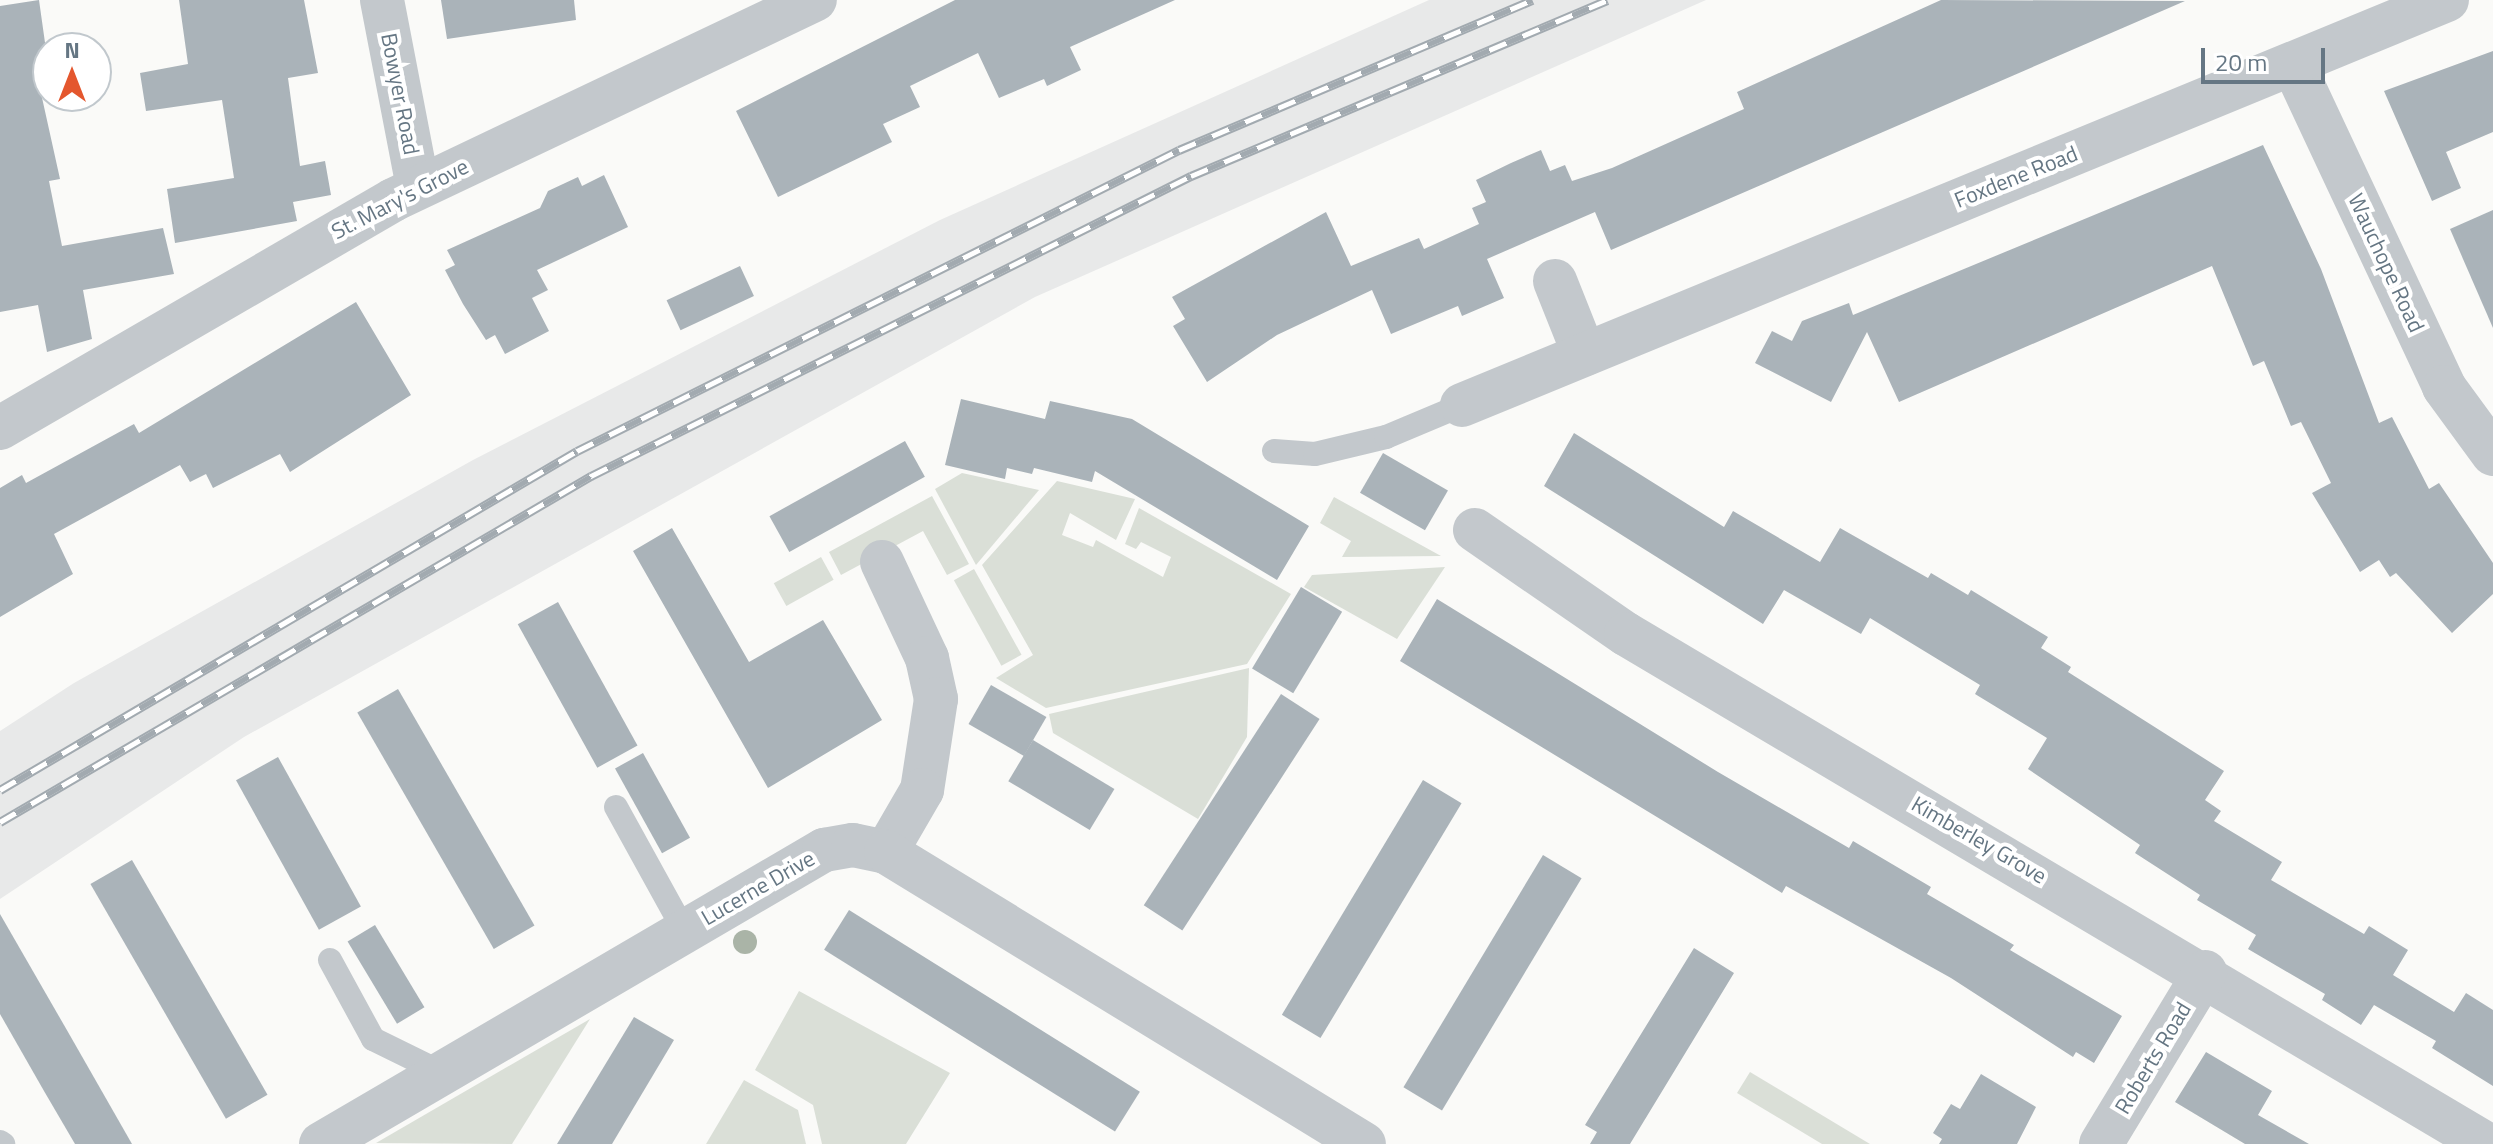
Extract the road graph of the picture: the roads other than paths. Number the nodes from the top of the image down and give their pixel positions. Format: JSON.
{"nodes":[{"id":1,"x":382,"y":0,"type":"edge"},
{"id":2,"x":815,"y":0,"type":"edge"},
{"id":3,"x":2447,"y":0,"type":"edge"},
{"id":4,"x":2293,"y":64,"type":"junction"},
{"id":5,"x":418,"y":187,"type":"junction"},
{"id":6,"x":1555,"y":281,"type":"dead end"},
{"id":7,"x":1584,"y":354,"type":"junction"},
{"id":8,"x":1462,"y":405,"type":"joint"},
{"id":9,"x":0,"y":428,"type":"edge"},
{"id":10,"x":1274,"y":451,"type":"dead end"},
{"id":11,"x":2493,"y":454,"type":"edge"},
{"id":12,"x":1475,"y":530,"type":"dead end"},
{"id":13,"x":882,"y":562,"type":"dead end"},
{"id":14,"x":616,"y":807,"type":"dead end"},
{"id":15,"x":886,"y":852,"type":"junction"},
{"id":16,"x":684,"y":930,"type":"junction"},
{"id":17,"x":330,"y":960,"type":"dead end"},
{"id":18,"x":2205,"y":972,"type":"junction"},
{"id":19,"x":438,"y":1071,"type":"junction"},
{"id":20,"x":321,"y":1144,"type":"edge"},
{"id":21,"x":1364,"y":1144,"type":"edge"},
{"id":22,"x":2101,"y":1144,"type":"edge"},
{"id":23,"x":2486,"y":1144,"type":"edge"}],
"edges":[{"from":1,"to":5,"type":"street","name":"Bowyer Road"},
{"from":2,"to":5,"type":"street","name":"St. Mary's Grove"},
{"from":3,"to":4,"type":"street","name":"Foxdene Road"},
{"from":4,"to":7,"type":"street","name":"Foxdene Road"},
{"from":4,"to":11,"type":"street","name":"Wauchope Road"},
{"from":5,"to":9,"type":"street","name":"St. Mary's Grove"},
{"from":6,"to":7,"type":"street"},
{"from":7,"to":8,"type":"street","name":"Foxdene Road"},
{"from":8,"to":10,"type":"lane","name":"Foxdene Road"},
{"from":12,"to":18,"type":"street","name":"Kimberley Grove"},
{"from":13,"to":15,"type":"street"},
{"from":14,"to":16,"type":"lane"},
{"from":15,"to":16,"type":"street","name":"Lucerne Drive"},
{"from":15,"to":21,"type":"street","name":"Lucerne Drive"},
{"from":16,"to":19,"type":"street","name":"Lucerne Drive"},
{"from":17,"to":19,"type":"lane"},
{"from":18,"to":22,"type":"street","name":"Roberts Road"},
{"from":18,"to":23,"type":"street","name":"Kimberley Grove"},
{"from":19,"to":20,"type":"street","name":"Lucerne Drive"}]}
